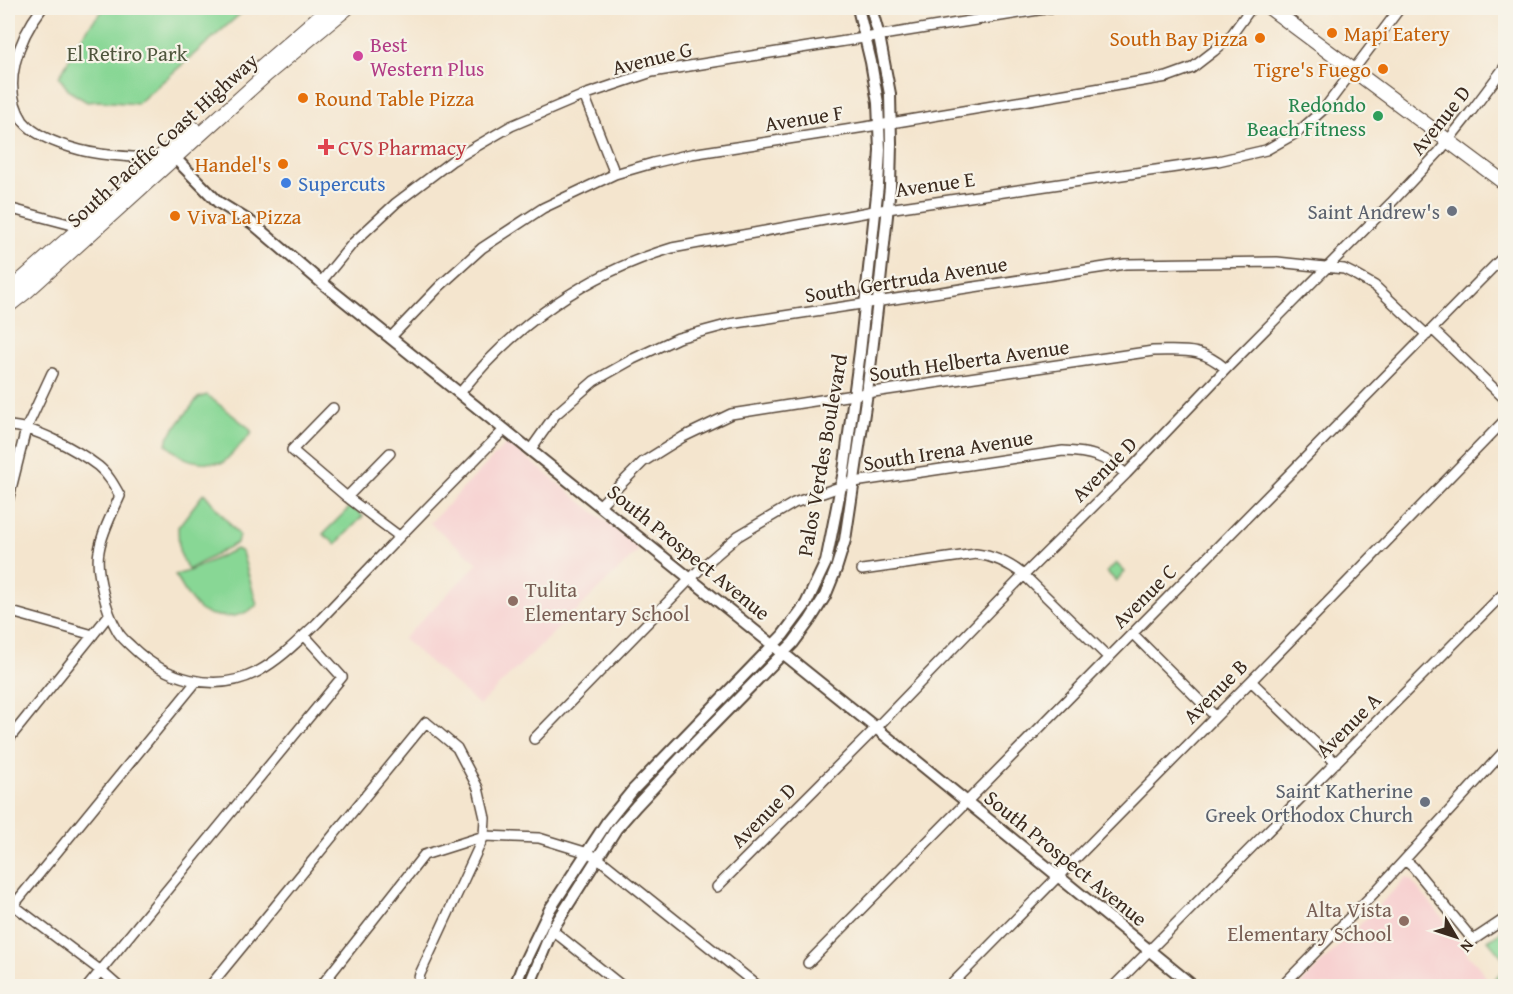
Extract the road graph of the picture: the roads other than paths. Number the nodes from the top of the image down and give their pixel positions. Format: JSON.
{"nodes":[{"id":1,"x":42,"y":8,"type":"edge"},
{"id":2,"x":329,"y":8,"type":"edge"},
{"id":3,"x":347,"y":8,"type":"edge"},
{"id":4,"x":858,"y":8,"type":"edge"},
{"id":5,"x":871,"y":8,"type":"edge"},
{"id":6,"x":1052,"y":8,"type":"edge"},
{"id":7,"x":1251,"y":8,"type":"edge"},
{"id":8,"x":1270,"y":8,"type":"edge"},
{"id":9,"x":1400,"y":8,"type":"edge"},
{"id":10,"x":309,"y":24,"type":"junction"},
{"id":11,"x":879,"y":36,"type":"junction"},
{"id":12,"x":866,"y":37,"type":"junction"},
{"id":13,"x":1506,"y":65,"type":"edge"},
{"id":14,"x":1354,"y":70,"type":"junction"},
{"id":15,"x":267,"y":74,"type":"junction"},
{"id":16,"x":584,"y":95,"type":"junction"},
{"id":17,"x":886,"y":124,"type":"junction"},
{"id":18,"x":1448,"y":141,"type":"junction"},
{"id":19,"x":175,"y":158,"type":"junction"},
{"id":20,"x":158,"y":159,"type":"junction"},
{"id":21,"x":615,"y":174,"type":"junction"},
{"id":22,"x":1506,"y":184,"type":"edge"},
{"id":23,"x":8,"y":208,"type":"edge"},
{"id":24,"x":887,"y":209,"type":"junction"},
{"id":25,"x":874,"y":211,"type":"junction"},
{"id":26,"x":85,"y":231,"type":"junction"},
{"id":27,"x":1506,"y":254,"type":"edge"},
{"id":28,"x":1328,"y":266,"type":"junction"},
{"id":29,"x":321,"y":282,"type":"junction"},
{"id":30,"x":8,"y":292,"type":"edge"},
{"id":31,"x":879,"y":301,"type":"junction"},
{"id":32,"x":864,"y":303,"type":"junction"},
{"id":33,"x":8,"y":306,"type":"edge"},
{"id":34,"x":1429,"y":332,"type":"junction"},
{"id":35,"x":391,"y":337,"type":"junction"},
{"id":36,"x":1226,"y":369,"type":"junction"},
{"id":37,"x":52,"y":373,"type":"dead end"},
{"id":38,"x":460,"y":393,"type":"junction"},
{"id":39,"x":867,"y":393,"type":"junction"},
{"id":40,"x":853,"y":394,"type":"junction"},
{"id":41,"x":1506,"y":400,"type":"edge"},
{"id":42,"x":333,"y":408,"type":"dead end"},
{"id":43,"x":1506,"y":419,"type":"edge"},
{"id":44,"x":8,"y":426,"type":"edge"},
{"id":45,"x":26,"y":429,"type":"junction"},
{"id":46,"x":504,"y":430,"type":"junction"},
{"id":47,"x":531,"y":449,"type":"junction"},
{"id":48,"x":390,"y":453,"type":"dead end"},
{"id":49,"x":1126,"y":474,"type":"junction"},
{"id":50,"x":855,"y":482,"type":"junction"},
{"id":51,"x":841,"y":487,"type":"junction"},
{"id":52,"x":347,"y":497,"type":"junction"},
{"id":53,"x":8,"y":501,"type":"edge"},
{"id":54,"x":600,"y":505,"type":"junction"},
{"id":55,"x":399,"y":536,"type":"junction"},
{"id":56,"x":862,"y":570,"type":"dead end"},
{"id":57,"x":1024,"y":575,"type":"junction"},
{"id":58,"x":691,"y":579,"type":"junction"},
{"id":59,"x":1506,"y":591,"type":"edge"},
{"id":60,"x":8,"y":611,"type":"edge"},
{"id":61,"x":109,"y":615,"type":"junction"},
{"id":62,"x":1133,"y":634,"type":"junction"},
{"id":63,"x":93,"y":635,"type":"junction"},
{"id":64,"x":304,"y":635,"type":"junction"},
{"id":65,"x":773,"y":646,"type":"junction"},
{"id":66,"x":783,"y":653,"type":"junction"},
{"id":67,"x":1109,"y":658,"type":"junction"},
{"id":68,"x":1251,"y":681,"type":"junction"},
{"id":69,"x":196,"y":682,"type":"junction"},
{"id":70,"x":1215,"y":716,"type":"junction"},
{"id":71,"x":876,"y":728,"type":"junction"},
{"id":72,"x":534,"y":739,"type":"dead end"},
{"id":73,"x":8,"y":740,"type":"edge"},
{"id":74,"x":1506,"y":749,"type":"edge"},
{"id":75,"x":1336,"y":763,"type":"junction"},
{"id":76,"x":966,"y":802,"type":"junction"},
{"id":77,"x":484,"y":836,"type":"junction"},
{"id":78,"x":593,"y":856,"type":"junction"},
{"id":79,"x":1405,"y":860,"type":"junction"},
{"id":80,"x":1058,"y":876,"type":"junction"},
{"id":81,"x":717,"y":887,"type":"dead end"},
{"id":82,"x":9,"y":906,"type":"edge"},
{"id":83,"x":1506,"y":918,"type":"edge"},
{"id":84,"x":552,"y":930,"type":"junction"},
{"id":85,"x":1149,"y":951,"type":"junction"},
{"id":86,"x":808,"y":963,"type":"dead end"},
{"id":87,"x":522,"y":969,"type":"junction"},
{"id":88,"x":101,"y":971,"type":"junction"},
{"id":89,"x":534,"y":973,"type":"junction"},
{"id":90,"x":88,"y":987,"type":"edge"},
{"id":91,"x":118,"y":987,"type":"edge"},
{"id":92,"x":210,"y":987,"type":"edge"},
{"id":93,"x":321,"y":987,"type":"edge"},
{"id":94,"x":417,"y":987,"type":"edge"},
{"id":95,"x":515,"y":987,"type":"edge"},
{"id":96,"x":529,"y":987,"type":"edge"},
{"id":97,"x":622,"y":987,"type":"edge"},
{"id":98,"x":758,"y":987,"type":"edge"},
{"id":99,"x":950,"y":987,"type":"edge"},
{"id":100,"x":1114,"y":987,"type":"edge"},
{"id":101,"x":1193,"y":987,"type":"edge"},
{"id":102,"x":1282,"y":987,"type":"edge"}],
"edges":[{"from":1,"to":20,"type":"street"},
{"from":2,"to":10,"type":"highway","name":"South Pacific Coast Highway"},
{"from":3,"to":15,"type":"highway","name":"South Pacific Coast Highway"},
{"from":4,"to":12,"type":"main road","name":"Palos Verdes Boulevard"},
{"from":5,"to":11,"type":"main road","name":"Palos Verdes Boulevard"},
{"from":6,"to":11,"type":"street","name":"Avenue G"},
{"from":7,"to":17,"type":"street","name":"Avenue F"},
{"from":8,"to":14,"type":"highway"},
{"from":9,"to":14,"type":"street","name":"Avenue E"},
{"from":10,"to":15,"type":"highway"},
{"from":10,"to":20,"type":"highway","name":"South Pacific Coast Highway"},
{"from":11,"to":12,"type":"street","name":"Avenue G"},
{"from":11,"to":17,"type":"main road","name":"Palos Verdes Boulevard"},
{"from":12,"to":16,"type":"street","name":"Avenue G"},
{"from":12,"to":17,"type":"main road","name":"Palos Verdes Boulevard"},
{"from":13,"to":18,"type":"street","name":"Avenue D"},
{"from":14,"to":18,"type":"highway"},
{"from":14,"to":24,"type":"street","name":"Avenue E"},
{"from":15,"to":19,"type":"highway","name":"South Pacific Coast Highway"},
{"from":16,"to":21,"type":"street"},
{"from":16,"to":29,"type":"street","name":"Avenue G"},
{"from":17,"to":21,"type":"street","name":"Avenue F"},
{"from":17,"to":24,"type":"main road","name":"Palos Verdes Boulevard"},
{"from":17,"to":25,"type":"main road","name":"Palos Verdes Boulevard"},
{"from":18,"to":22,"type":"highway"},
{"from":18,"to":28,"type":"street","name":"Avenue D"},
{"from":19,"to":20,"type":"main road"},
{"from":19,"to":26,"type":"highway","name":"South Pacific Coast Highway"},
{"from":19,"to":29,"type":"main road","name":"South Prospect Avenue"},
{"from":20,"to":26,"type":"highway","name":"South Pacific Coast Highway"},
{"from":21,"to":35,"type":"street","name":"Avenue F"},
{"from":23,"to":26,"type":"street"},
{"from":24,"to":25,"type":"street","name":"Avenue E"},
{"from":24,"to":31,"type":"main road","name":"Palos Verdes Boulevard"},
{"from":25,"to":32,"type":"main road","name":"Palos Verdes Boulevard"},
{"from":25,"to":38,"type":"street","name":"Avenue E"},
{"from":26,"to":30,"type":"highway","name":"South Pacific Coast Highway"},
{"from":26,"to":33,"type":"highway","name":"South Pacific Coast Highway"},
{"from":27,"to":34,"type":"street","name":"Avenue C"},
{"from":28,"to":31,"type":"street","name":"South Gertruda Avenue"},
{"from":28,"to":34,"type":"street","name":"South Gertruda Avenue"},
{"from":28,"to":36,"type":"street","name":"Avenue D"},
{"from":29,"to":35,"type":"main road","name":"South Prospect Avenue"},
{"from":31,"to":32,"type":"street","name":"South Gertruda Avenue"},
{"from":31,"to":39,"type":"main road","name":"Palos Verdes Boulevard"},
{"from":32,"to":40,"type":"main road","name":"Palos Verdes Boulevard"},
{"from":32,"to":47,"type":"street","name":"South Gertruda Avenue"},
{"from":34,"to":41,"type":"street","name":"South Gertruda Avenue"},
{"from":34,"to":62,"type":"street","name":"Avenue C"},
{"from":35,"to":38,"type":"main road","name":"South Prospect Avenue"},
{"from":36,"to":39,"type":"street","name":"South Helberta Avenue"},
{"from":36,"to":49,"type":"street","name":"Avenue D"},
{"from":37,"to":45,"type":"street"},
{"from":38,"to":46,"type":"main road","name":"South Prospect Avenue"},
{"from":39,"to":40,"type":"street","name":"South Helberta Avenue"},
{"from":39,"to":50,"type":"main road","name":"Palos Verdes Boulevard"},
{"from":40,"to":51,"type":"main road","name":"Palos Verdes Boulevard"},
{"from":40,"to":54,"type":"street","name":"South Helberta Avenue"},
{"from":42,"to":52,"type":"street"},
{"from":43,"to":68,"type":"street","name":"Avenue B"},
{"from":44,"to":45,"type":"street"},
{"from":45,"to":53,"type":"street"},
{"from":45,"to":61,"type":"street"},
{"from":46,"to":47,"type":"main road","name":"South Prospect Avenue"},
{"from":46,"to":55,"type":"street"},
{"from":47,"to":54,"type":"main road","name":"South Prospect Avenue"},
{"from":48,"to":52,"type":"street"},
{"from":49,"to":50,"type":"street","name":"South Irena Avenue"},
{"from":49,"to":57,"type":"street","name":"Avenue D"},
{"from":50,"to":51,"type":"street","name":"South Irena Avenue"},
{"from":50,"to":66,"type":"main road","name":"Palos Verdes Boulevard"},
{"from":51,"to":58,"type":"street","name":"South Irena Avenue"},
{"from":51,"to":65,"type":"main road","name":"Palos Verdes Boulevard"},
{"from":52,"to":55,"type":"street"},
{"from":54,"to":58,"type":"main road","name":"South Prospect Avenue"},
{"from":55,"to":64,"type":"street"},
{"from":56,"to":57,"type":"street"},
{"from":57,"to":67,"type":"street"},
{"from":57,"to":71,"type":"street","name":"Avenue D"},
{"from":58,"to":65,"type":"main road","name":"South Prospect Avenue"},
{"from":58,"to":72,"type":"street","name":"South Irena Avenue"},
{"from":59,"to":75,"type":"street","name":"Avenue A"},
{"from":60,"to":63,"type":"street"},
{"from":61,"to":63,"type":"street"},
{"from":61,"to":69,"type":"street"},
{"from":62,"to":67,"type":"street","name":"Avenue C"},
{"from":62,"to":70,"type":"street"},
{"from":63,"to":73,"type":"street"},
{"from":64,"to":69,"type":"street"},
{"from":64,"to":88,"type":"street"},
{"from":65,"to":66,"type":"main road","name":"South Prospect Avenue"},
{"from":65,"to":78,"type":"main road","name":"Palos Verdes Boulevard"},
{"from":66,"to":71,"type":"main road","name":"South Prospect Avenue"},
{"from":66,"to":78,"type":"main road","name":"Palos Verdes Boulevard"},
{"from":67,"to":76,"type":"street","name":"Avenue C"},
{"from":68,"to":70,"type":"street","name":"Avenue B"},
{"from":68,"to":75,"type":"street"},
{"from":69,"to":82,"type":"street"},
{"from":70,"to":80,"type":"street","name":"Avenue B"},
{"from":71,"to":76,"type":"main road","name":"South Prospect Avenue"},
{"from":71,"to":81,"type":"street","name":"Avenue D"},
{"from":74,"to":79,"type":"street"},
{"from":75,"to":85,"type":"street","name":"Avenue A"},
{"from":76,"to":80,"type":"main road","name":"South Prospect Avenue"},
{"from":76,"to":86,"type":"street","name":"Avenue C"},
{"from":77,"to":78,"type":"street"},
{"from":77,"to":92,"type":"street"},
{"from":77,"to":93,"type":"street"},
{"from":77,"to":94,"type":"street"},
{"from":78,"to":84,"type":"main road","name":"Palos Verdes Boulevard"},
{"from":78,"to":87,"type":"main road","name":"Palos Verdes Boulevard"},
{"from":78,"to":98,"type":"street"},
{"from":79,"to":83,"type":"street"},
{"from":79,"to":102,"type":"street"},
{"from":80,"to":85,"type":"main road","name":"South Prospect Avenue"},
{"from":80,"to":99,"type":"street","name":"Avenue B"},
{"from":82,"to":88,"type":"street"},
{"from":84,"to":89,"type":"main road","name":"Palos Verdes Boulevard"},
{"from":84,"to":97,"type":"street"},
{"from":85,"to":100,"type":"street","name":"Avenue A"},
{"from":85,"to":101,"type":"main road","name":"South Prospect Avenue"},
{"from":87,"to":89,"type":"main road"},
{"from":87,"to":95,"type":"main road","name":"Palos Verdes Boulevard"},
{"from":88,"to":90,"type":"street"},
{"from":88,"to":91,"type":"street"},
{"from":89,"to":96,"type":"main road","name":"Palos Verdes Boulevard"}]}
